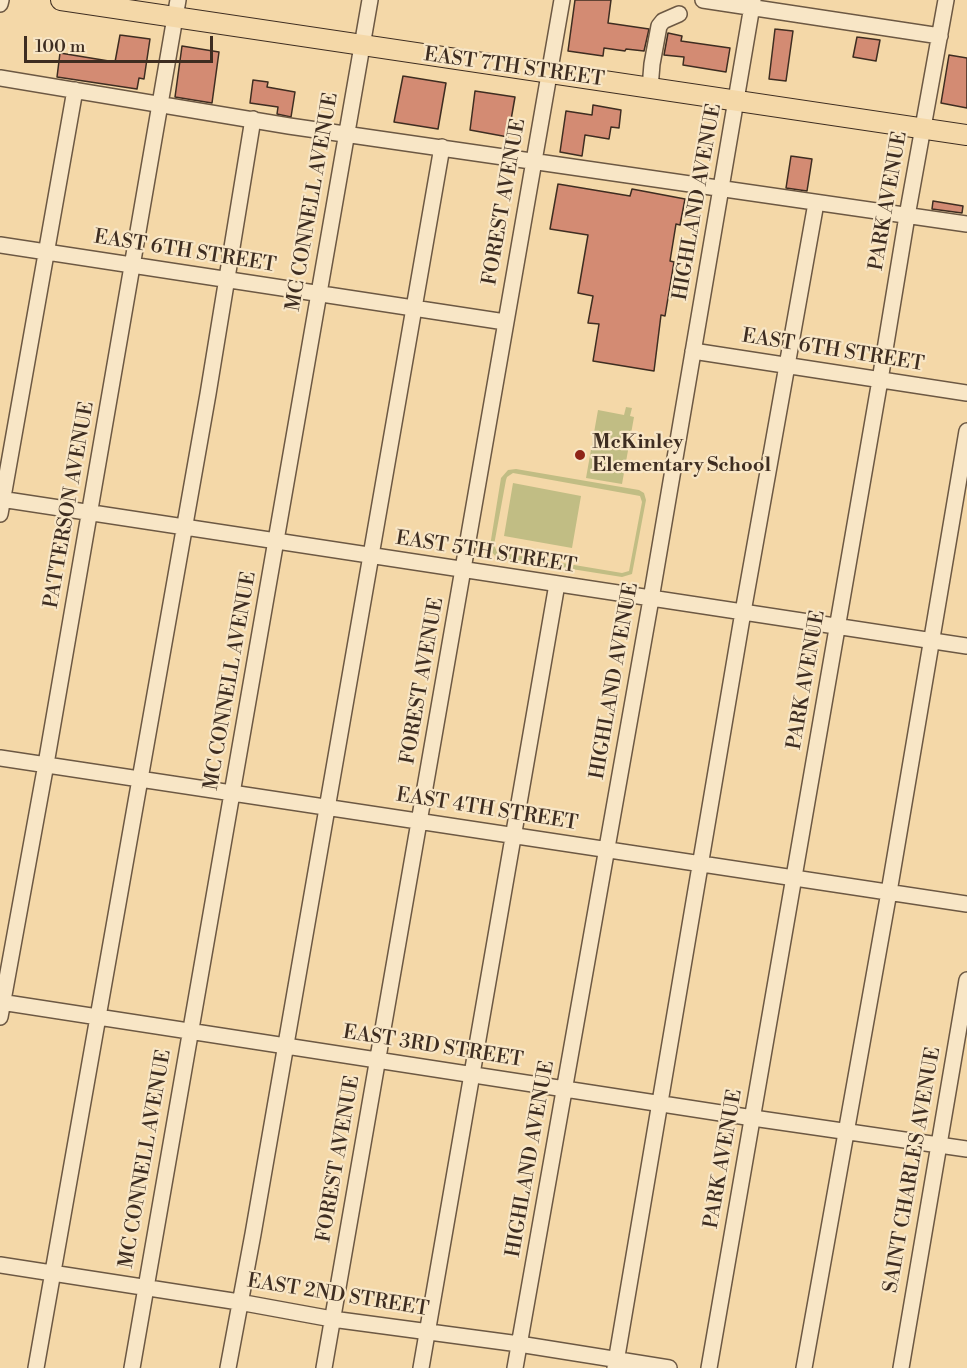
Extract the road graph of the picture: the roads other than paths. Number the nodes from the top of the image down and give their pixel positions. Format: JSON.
{"nodes":[{"id":1,"x":61,"y":0,"type":"edge"},
{"id":2,"x":370,"y":0,"type":"edge"},
{"id":3,"x":562,"y":0,"type":"edge"},
{"id":4,"x":703,"y":0,"type":"edge"},
{"id":5,"x":946,"y":0,"type":"edge"},
{"id":6,"x":752,"y":4,"type":"edge"},
{"id":7,"x":177,"y":8,"type":"edge"},
{"id":8,"x":679,"y":14,"type":"dead end"},
{"id":9,"x":940,"y":36,"type":"junction"},
{"id":10,"x":362,"y":45,"type":"junction"},
{"id":11,"x":549,"y":72,"type":"junction"},
{"id":12,"x":0,"y":78,"type":"edge"},
{"id":13,"x":650,"y":88,"type":"junction"},
{"id":14,"x":75,"y":90,"type":"junction"},
{"id":15,"x":736,"y":101,"type":"junction"},
{"id":16,"x":160,"y":104,"type":"junction"},
{"id":17,"x":253,"y":119,"type":"junction"},
{"id":18,"x":923,"y":128,"type":"junction"},
{"id":19,"x":346,"y":134,"type":"junction"},
{"id":20,"x":967,"y":135,"type":"edge"},
{"id":21,"x":442,"y":147,"type":"junction"},
{"id":22,"x":534,"y":160,"type":"junction"},
{"id":23,"x":721,"y":189,"type":"junction"},
{"id":24,"x":816,"y":202,"type":"junction"},
{"id":25,"x":907,"y":216,"type":"junction"},
{"id":26,"x":967,"y":224,"type":"edge"},
{"id":27,"x":0,"y":245,"type":"edge"},
{"id":28,"x":46,"y":252,"type":"junction"},
{"id":29,"x":133,"y":265,"type":"junction"},
{"id":30,"x":226,"y":279,"type":"junction"},
{"id":31,"x":319,"y":293,"type":"junction"},
{"id":32,"x":414,"y":307,"type":"junction"},
{"id":33,"x":505,"y":322,"type":"junction"},
{"id":34,"x":693,"y":351,"type":"junction"},
{"id":35,"x":786,"y":366,"type":"junction"},
{"id":36,"x":880,"y":380,"type":"junction"},
{"id":37,"x":967,"y":393,"type":"edge"},
{"id":38,"x":967,"y":432,"type":"edge"},
{"id":39,"x":1,"y":504,"type":"edge"},
{"id":40,"x":90,"y":513,"type":"junction"},
{"id":41,"x":183,"y":527,"type":"junction"},
{"id":42,"x":276,"y":542,"type":"junction"},
{"id":43,"x":371,"y":557,"type":"junction"},
{"id":44,"x":464,"y":570,"type":"junction"},
{"id":45,"x":557,"y":584,"type":"junction"},
{"id":46,"x":651,"y":598,"type":"junction"},
{"id":47,"x":743,"y":612,"type":"junction"},
{"id":48,"x":837,"y":626,"type":"junction"},
{"id":49,"x":932,"y":641,"type":"junction"},
{"id":50,"x":967,"y":646,"type":"edge"},
{"id":51,"x":0,"y":758,"type":"edge"},
{"id":52,"x":46,"y":764,"type":"junction"},
{"id":53,"x":139,"y":778,"type":"junction"},
{"id":54,"x":233,"y":792,"type":"junction"},
{"id":55,"x":327,"y":807,"type":"junction"},
{"id":56,"x":420,"y":821,"type":"junction"},
{"id":57,"x":514,"y":835,"type":"junction"},
{"id":58,"x":607,"y":849,"type":"junction"},
{"id":59,"x":700,"y":863,"type":"junction"},
{"id":60,"x":794,"y":878,"type":"junction"},
{"id":61,"x":889,"y":892,"type":"junction"},
{"id":62,"x":967,"y":904,"type":"edge"},
{"id":63,"x":967,"y":980,"type":"edge"},
{"id":64,"x":1,"y":1007,"type":"edge"},
{"id":65,"x":98,"y":1017,"type":"junction"},
{"id":66,"x":189,"y":1031,"type":"junction"},
{"id":67,"x":285,"y":1046,"type":"junction"},
{"id":68,"x":377,"y":1060,"type":"junction"},
{"id":69,"x":472,"y":1074,"type":"junction"},
{"id":70,"x":564,"y":1088,"type":"junction"},
{"id":71,"x":659,"y":1103,"type":"junction"},
{"id":72,"x":753,"y":1118,"type":"junction"},
{"id":73,"x":846,"y":1131,"type":"junction"},
{"id":74,"x":938,"y":1144,"type":"junction"},
{"id":75,"x":967,"y":1149,"type":"edge"},
{"id":76,"x":0,"y":1265,"type":"edge"},
{"id":77,"x":52,"y":1273,"type":"junction"},
{"id":78,"x":146,"y":1287,"type":"junction"},
{"id":79,"x":239,"y":1302,"type":"junction"},
{"id":80,"x":332,"y":1319,"type":"junction"},
{"id":81,"x":427,"y":1332,"type":"junction"},
{"id":82,"x":519,"y":1344,"type":"junction"},
{"id":83,"x":616,"y":1364,"type":"edge"},
{"id":84,"x":36,"y":1368,"type":"edge"},
{"id":85,"x":132,"y":1368,"type":"edge"},
{"id":86,"x":228,"y":1368,"type":"edge"},
{"id":87,"x":324,"y":1368,"type":"edge"},
{"id":88,"x":421,"y":1368,"type":"edge"},
{"id":89,"x":515,"y":1368,"type":"edge"},
{"id":90,"x":669,"y":1368,"type":"edge"},
{"id":91,"x":709,"y":1368,"type":"edge"},
{"id":92,"x":804,"y":1368,"type":"edge"},
{"id":93,"x":901,"y":1368,"type":"edge"}],
"edges":[{"from":1,"to":7,"type":"main road","name":"EAST 7TH STREET"},
{"from":2,"to":10,"type":"street","name":"MC CONNELL AVENUE"},
{"from":3,"to":11,"type":"street","name":"FOREST AVENUE"},
{"from":4,"to":6,"type":"street"},
{"from":5,"to":9,"type":"street","name":"PARK AVENUE"},
{"from":6,"to":9,"type":"street"},
{"from":6,"to":15,"type":"street","name":"HIGHLAND AVENUE"},
{"from":7,"to":10,"type":"main road","name":"EAST 7TH STREET"},
{"from":7,"to":16,"type":"street","name":"PATTERSON AVENUE"},
{"from":8,"to":13,"type":"street"},
{"from":9,"to":18,"type":"street","name":"PARK AVENUE"},
{"from":10,"to":11,"type":"main road","name":"EAST 7TH STREET"},
{"from":10,"to":19,"type":"street","name":"MC CONNELL AVENUE"},
{"from":11,"to":13,"type":"main road","name":"EAST 7TH STREET"},
{"from":11,"to":22,"type":"street","name":"FOREST AVENUE"},
{"from":12,"to":14,"type":"street"},
{"from":13,"to":15,"type":"main road","name":"EAST 7TH STREET"},
{"from":14,"to":16,"type":"street"},
{"from":14,"to":28,"type":"street"},
{"from":15,"to":18,"type":"main road","name":"EAST 7TH STREET"},
{"from":15,"to":23,"type":"street","name":"HIGHLAND AVENUE"},
{"from":16,"to":17,"type":"street"},
{"from":16,"to":29,"type":"street","name":"PATTERSON AVENUE"},
{"from":17,"to":19,"type":"street"},
{"from":17,"to":30,"type":"street"},
{"from":18,"to":20,"type":"main road","name":"EAST 7TH STREET"},
{"from":18,"to":25,"type":"street","name":"PARK AVENUE"},
{"from":19,"to":21,"type":"street"},
{"from":19,"to":31,"type":"street","name":"MC CONNELL AVENUE"},
{"from":21,"to":22,"type":"street"},
{"from":21,"to":32,"type":"street"},
{"from":22,"to":23,"type":"street"},
{"from":22,"to":33,"type":"street","name":"FOREST AVENUE"},
{"from":23,"to":24,"type":"street"},
{"from":23,"to":34,"type":"street","name":"HIGHLAND AVENUE"},
{"from":24,"to":25,"type":"street"},
{"from":24,"to":35,"type":"street"},
{"from":25,"to":26,"type":"street"},
{"from":25,"to":36,"type":"street","name":"PARK AVENUE"},
{"from":27,"to":28,"type":"street","name":"EAST 6TH STREET"},
{"from":28,"to":29,"type":"street","name":"EAST 6TH STREET"},
{"from":28,"to":39,"type":"street"},
{"from":29,"to":30,"type":"street","name":"EAST 6TH STREET"},
{"from":29,"to":40,"type":"street","name":"PATTERSON AVENUE"},
{"from":30,"to":31,"type":"street","name":"EAST 6TH STREET"},
{"from":30,"to":41,"type":"street"},
{"from":31,"to":32,"type":"street","name":"EAST 6TH STREET"},
{"from":31,"to":42,"type":"street","name":"MC CONNELL AVENUE"},
{"from":32,"to":33,"type":"street","name":"EAST 6TH STREET"},
{"from":32,"to":43,"type":"street"},
{"from":33,"to":44,"type":"street","name":"FOREST AVENUE"},
{"from":34,"to":35,"type":"street","name":"EAST 6TH STREET"},
{"from":34,"to":46,"type":"street","name":"HIGHLAND AVENUE"},
{"from":35,"to":36,"type":"street","name":"EAST 6TH STREET"},
{"from":35,"to":47,"type":"street"},
{"from":36,"to":37,"type":"street","name":"EAST 6TH STREET"},
{"from":36,"to":48,"type":"street","name":"PARK AVENUE"},
{"from":38,"to":49,"type":"street"},
{"from":39,"to":40,"type":"street","name":"EAST 5TH STREET"},
{"from":40,"to":41,"type":"street","name":"EAST 5TH STREET"},
{"from":40,"to":52,"type":"street","name":"PATTERSON AVENUE"},
{"from":41,"to":42,"type":"street","name":"EAST 5TH STREET"},
{"from":41,"to":53,"type":"street"},
{"from":42,"to":43,"type":"street","name":"EAST 5TH STREET"},
{"from":42,"to":54,"type":"street","name":"MC CONNELL AVENUE"},
{"from":43,"to":44,"type":"street","name":"EAST 5TH STREET"},
{"from":43,"to":55,"type":"street"},
{"from":44,"to":45,"type":"street","name":"EAST 5TH STREET"},
{"from":44,"to":56,"type":"street","name":"FOREST AVENUE"},
{"from":45,"to":46,"type":"street","name":"EAST 5TH STREET"},
{"from":45,"to":57,"type":"street"},
{"from":46,"to":47,"type":"street","name":"EAST 5TH STREET"},
{"from":46,"to":58,"type":"street","name":"HIGHLAND AVENUE"},
{"from":47,"to":48,"type":"street","name":"EAST 5TH STREET"},
{"from":47,"to":59,"type":"street"},
{"from":48,"to":49,"type":"street","name":"EAST 5TH STREET"},
{"from":48,"to":60,"type":"street","name":"PARK AVENUE"},
{"from":49,"to":50,"type":"street","name":"EAST 5TH STREET"},
{"from":49,"to":61,"type":"street"},
{"from":51,"to":52,"type":"street","name":"EAST 4TH STREET"},
{"from":52,"to":53,"type":"street","name":"EAST 4TH STREET"},
{"from":52,"to":64,"type":"street","name":"PATTERSON AVENUE"},
{"from":53,"to":54,"type":"street","name":"EAST 4TH STREET"},
{"from":53,"to":65,"type":"street"},
{"from":54,"to":55,"type":"street","name":"EAST 4TH STREET"},
{"from":54,"to":66,"type":"street","name":"MC CONNELL AVENUE"},
{"from":55,"to":56,"type":"street","name":"EAST 4TH STREET"},
{"from":55,"to":67,"type":"street"},
{"from":56,"to":57,"type":"street","name":"EAST 4TH STREET"},
{"from":56,"to":68,"type":"street","name":"FOREST AVENUE"},
{"from":57,"to":58,"type":"street","name":"EAST 4TH STREET"},
{"from":57,"to":69,"type":"street"},
{"from":58,"to":59,"type":"street","name":"EAST 4TH STREET"},
{"from":58,"to":70,"type":"street","name":"HIGHLAND AVENUE"},
{"from":59,"to":60,"type":"street","name":"EAST 4TH STREET"},
{"from":59,"to":71,"type":"street"},
{"from":60,"to":61,"type":"street","name":"EAST 4TH STREET"},
{"from":60,"to":72,"type":"street","name":"PARK AVENUE"},
{"from":61,"to":62,"type":"street","name":"EAST 4TH STREET"},
{"from":61,"to":73,"type":"street"},
{"from":63,"to":74,"type":"street","name":"SAINT CHARLES AVENUE"},
{"from":64,"to":65,"type":"street","name":"EAST 3RD STREET"},
{"from":65,"to":66,"type":"street","name":"EAST 3RD STREET"},
{"from":65,"to":77,"type":"street"},
{"from":66,"to":67,"type":"street","name":"EAST 3RD STREET"},
{"from":66,"to":78,"type":"street","name":"MC CONNELL AVENUE"},
{"from":67,"to":68,"type":"street","name":"EAST 3RD STREET"},
{"from":67,"to":79,"type":"street"},
{"from":68,"to":69,"type":"street","name":"EAST 3RD STREET"},
{"from":68,"to":80,"type":"street","name":"FOREST AVENUE"},
{"from":69,"to":70,"type":"street","name":"EAST 3RD STREET"},
{"from":69,"to":81,"type":"street"},
{"from":70,"to":71,"type":"street","name":"EAST 3RD STREET"},
{"from":70,"to":82,"type":"street","name":"HIGHLAND AVENUE"},
{"from":71,"to":72,"type":"street","name":"EAST 3RD STREET"},
{"from":71,"to":83,"type":"street"},
{"from":72,"to":73,"type":"street","name":"EAST 3RD STREET"},
{"from":72,"to":91,"type":"street","name":"PARK AVENUE"},
{"from":73,"to":74,"type":"street","name":"EAST 3RD STREET"},
{"from":73,"to":92,"type":"street"},
{"from":74,"to":75,"type":"street","name":"EAST 3RD STREET"},
{"from":74,"to":93,"type":"street","name":"SAINT CHARLES AVENUE"},
{"from":76,"to":77,"type":"street","name":"EAST 2ND STREET"},
{"from":77,"to":78,"type":"street","name":"EAST 2ND STREET"},
{"from":77,"to":84,"type":"street"},
{"from":78,"to":79,"type":"street","name":"EAST 2ND STREET"},
{"from":78,"to":85,"type":"street","name":"MC CONNELL AVENUE"},
{"from":79,"to":80,"type":"street","name":"EAST 2ND STREET"},
{"from":79,"to":86,"type":"street"},
{"from":80,"to":81,"type":"street","name":"EAST 2ND STREET"},
{"from":80,"to":87,"type":"street","name":"FOREST AVENUE"},
{"from":81,"to":82,"type":"street","name":"EAST 2ND STREET"},
{"from":81,"to":88,"type":"street"},
{"from":82,"to":83,"type":"street","name":"EAST 2ND STREET"},
{"from":82,"to":89,"type":"street","name":"HIGHLAND AVENUE"},
{"from":83,"to":90,"type":"street","name":"EAST 2ND STREET"}]}
